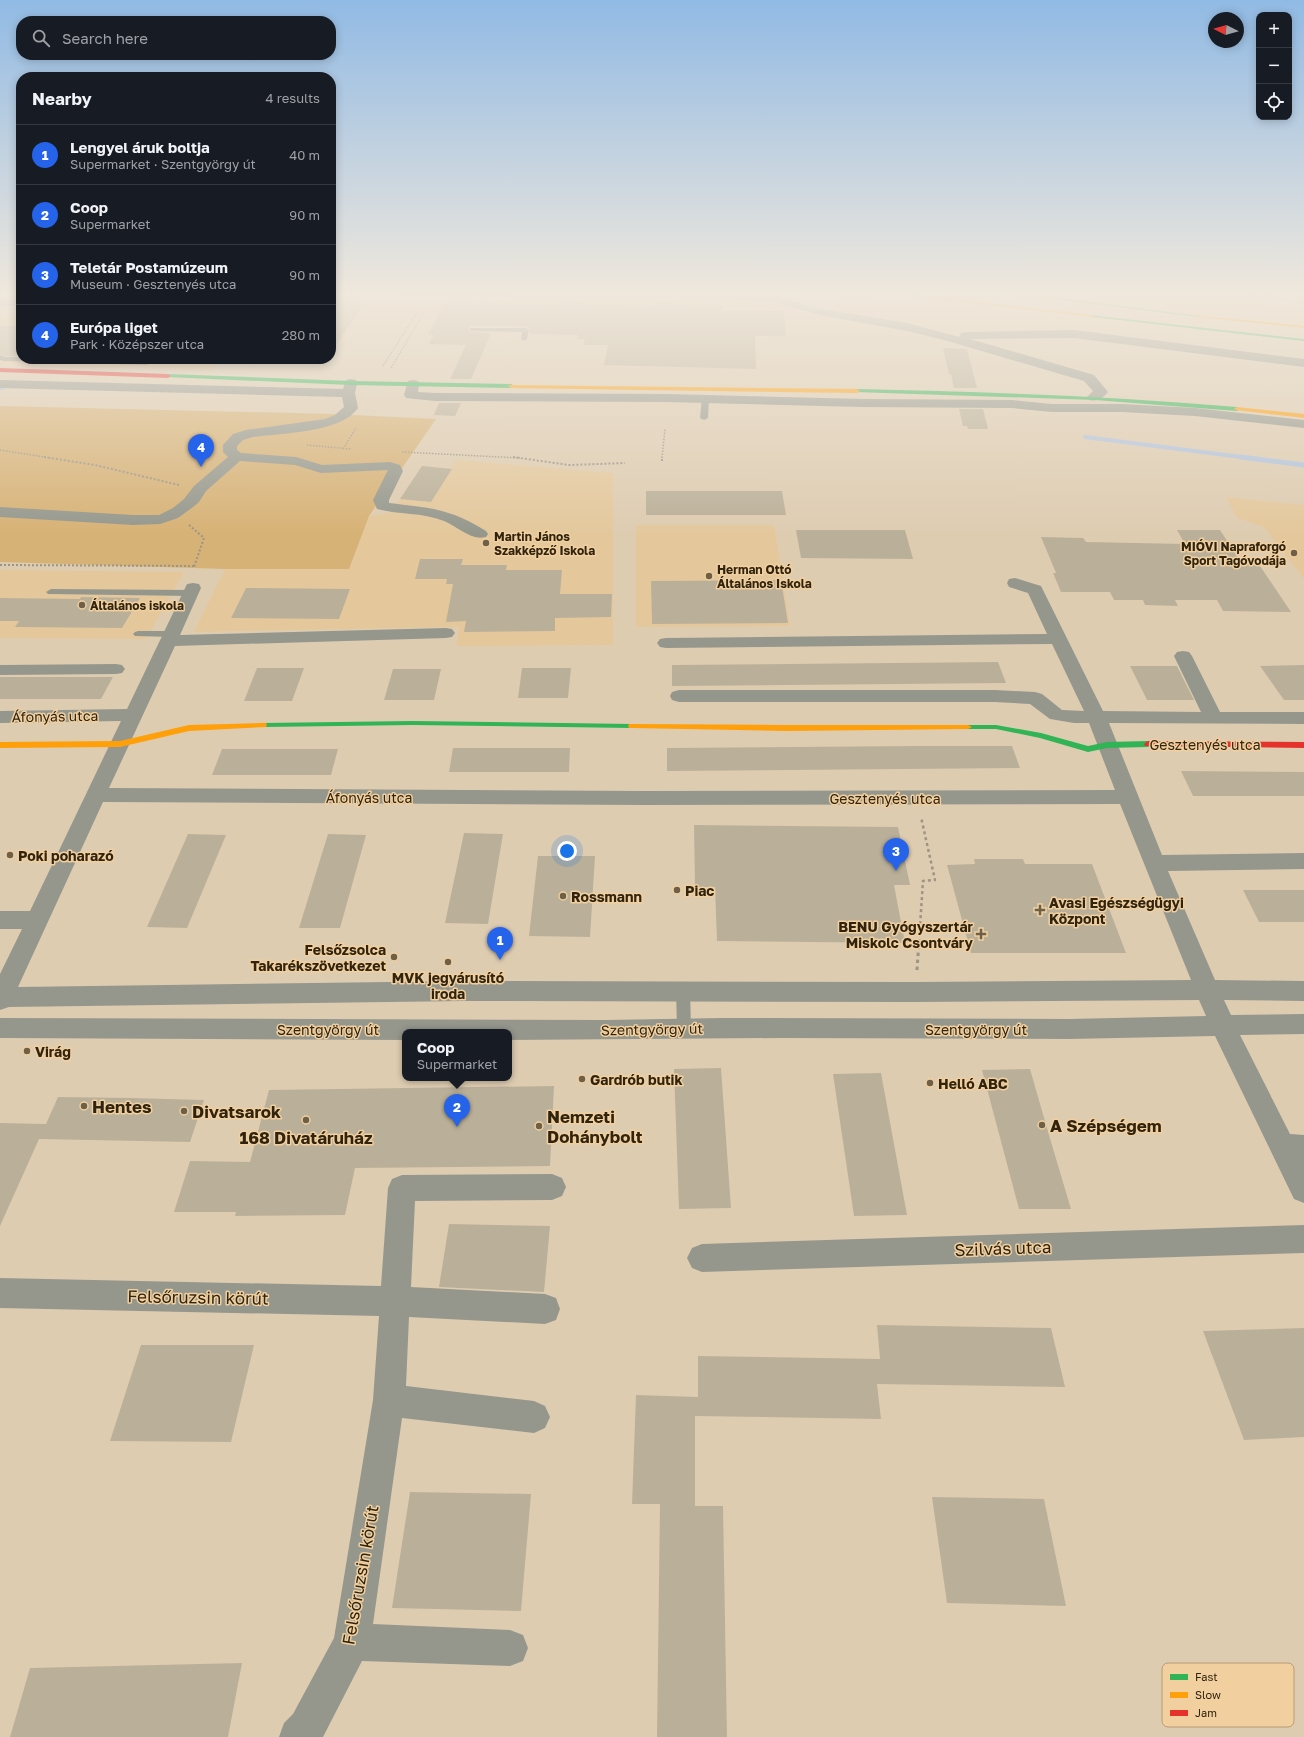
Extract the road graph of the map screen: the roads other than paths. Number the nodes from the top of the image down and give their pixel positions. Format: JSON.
{"nodes":[{"id":1,"x":14,"y":373,"type":"edge"},
{"id":2,"x":57,"y":373,"type":"edge"},
{"id":3,"x":1073,"y":373,"type":"edge"},
{"id":4,"x":0,"y":384,"type":"edge"},
{"id":5,"x":413,"y":384,"type":"junction"},
{"id":6,"x":350,"y":388,"type":"junction"},
{"id":7,"x":1094,"y":397,"type":"junction"},
{"id":8,"x":705,"y":399,"type":"junction"},
{"id":9,"x":1048,"y":402,"type":"junction"},
{"id":10,"x":1304,"y":416,"type":"edge"},
{"id":11,"x":704,"y":418,"type":"dead end"},
{"id":12,"x":1304,"y":424,"type":"edge"},
{"id":13,"x":237,"y":457,"type":"junction"},
{"id":14,"x":0,"y":512,"type":"edge"},
{"id":15,"x":480,"y":534,"type":"dead end"},
{"id":16,"x":1015,"y":583,"type":"dead end"},
{"id":17,"x":192,"y":590,"type":"joint"},
{"id":18,"x":51,"y":592,"type":"dead end"},
{"id":19,"x":446,"y":632,"type":"dead end"},
{"id":20,"x":138,"y":634,"type":"dead end"},
{"id":21,"x":170,"y":637,"type":"junction"},
{"id":22,"x":1059,"y":640,"type":"junction"},
{"id":23,"x":666,"y":643,"type":"dead end"},
{"id":24,"x":1183,"y":656,"type":"dead end"},
{"id":25,"x":116,"y":669,"type":"dead end"},
{"id":26,"x":0,"y":670,"type":"edge"},
{"id":27,"x":679,"y":696,"type":"dead end"},
{"id":28,"x":134,"y":715,"type":"junction"},
{"id":29,"x":0,"y":718,"type":"edge"},
{"id":30,"x":1097,"y":718,"type":"junction"},
{"id":31,"x":1214,"y":718,"type":"junction"},
{"id":32,"x":1304,"y":718,"type":"edge"},
{"id":33,"x":638,"y":727,"type":"joint"},
{"id":34,"x":120,"y":744,"type":"junction"},
{"id":35,"x":0,"y":745,"type":"edge"},
{"id":36,"x":1107,"y":745,"type":"junction"},
{"id":37,"x":1304,"y":745,"type":"edge"},
{"id":38,"x":96,"y":795,"type":"junction"},
{"id":39,"x":1128,"y":797,"type":"junction"},
{"id":40,"x":643,"y":798,"type":"joint"},
{"id":41,"x":1304,"y":861,"type":"edge"},
{"id":42,"x":1154,"y":863,"type":"junction"},
{"id":43,"x":0,"y":920,"type":"edge"},
{"id":44,"x":37,"y":920,"type":"junction"},
{"id":45,"x":683,"y":990,"type":"junction"},
{"id":46,"x":1206,"y":990,"type":"junction"},
{"id":47,"x":1304,"y":991,"type":"edge"},
{"id":48,"x":0,"y":998,"type":"edge"},
{"id":49,"x":1304,"y":1024,"type":"edge"},
{"id":50,"x":1224,"y":1026,"type":"junction"},
{"id":51,"x":0,"y":1028,"type":"edge"},
{"id":52,"x":684,"y":1028,"type":"junction"},
{"id":53,"x":402,"y":1029,"type":"edge"},
{"id":54,"x":512,"y":1030,"type":"edge"},
{"id":55,"x":1293,"y":1146,"type":"edge"},
{"id":56,"x":552,"y":1187,"type":"dead end"},
{"id":57,"x":1304,"y":1190,"type":"edge"},
{"id":58,"x":1304,"y":1239,"type":"edge"},
{"id":59,"x":702,"y":1258,"type":"dead end"},
{"id":60,"x":0,"y":1293,"type":"edge"},
{"id":61,"x":395,"y":1301,"type":"junction"},
{"id":62,"x":545,"y":1309,"type":"dead end"},
{"id":63,"x":389,"y":1400,"type":"junction"},
{"id":64,"x":534,"y":1417,"type":"dead end"},
{"id":65,"x":352,"y":1642,"type":"junction"},
{"id":66,"x":510,"y":1648,"type":"dead end"},
{"id":67,"x":298,"y":1737,"type":"edge"}],
"edges":[{"from":1,"to":4,"type":"street"},
{"from":2,"to":6,"type":"street"},
{"from":3,"to":7,"type":"street"},
{"from":4,"to":6,"type":"street"},
{"from":5,"to":6,"type":"street"},
{"from":5,"to":8,"type":"street"},
{"from":5,"to":9,"type":"street"},
{"from":6,"to":13,"type":"street"},
{"from":7,"to":9,"type":"street"},
{"from":7,"to":10,"type":"street"},
{"from":8,"to":9,"type":"street"},
{"from":8,"to":11,"type":"lane"},
{"from":9,"to":12,"type":"street"},
{"from":13,"to":14,"type":"street"},
{"from":13,"to":15,"type":"street"},
{"from":16,"to":22,"type":"street"},
{"from":17,"to":18,"type":"lane"},
{"from":17,"to":21,"type":"street"},
{"from":19,"to":21,"type":"street"},
{"from":20,"to":21,"type":"lane"},
{"from":21,"to":28,"type":"street"},
{"from":22,"to":23,"type":"street"},
{"from":22,"to":30,"type":"street"},
{"from":24,"to":31,"type":"street","name":"Gesztenyés utca"},
{"from":25,"to":26,"type":"street"},
{"from":27,"to":30,"type":"street","name":"Gesztenyés utca"},
{"from":28,"to":29,"type":"street","name":"Áfonyás utca"},
{"from":28,"to":34,"type":"street"},
{"from":30,"to":31,"type":"street","name":"Gesztenyés utca"},
{"from":30,"to":36,"type":"street"},
{"from":31,"to":32,"type":"street","name":"Gesztenyés utca"},
{"from":33,"to":34,"type":"street","name":"Áfonyás utca"},
{"from":33,"to":36,"type":"street","name":"Gesztenyés utca"},
{"from":34,"to":35,"type":"street","name":"Áfonyás utca"},
{"from":34,"to":38,"type":"street"},
{"from":36,"to":37,"type":"street","name":"Gesztenyés utca"},
{"from":36,"to":39,"type":"street"},
{"from":38,"to":40,"type":"street","name":"Áfonyás utca"},
{"from":38,"to":44,"type":"street"},
{"from":39,"to":40,"type":"street","name":"Gesztenyés utca"},
{"from":39,"to":42,"type":"street"},
{"from":41,"to":42,"type":"street"},
{"from":42,"to":46,"type":"street"},
{"from":43,"to":44,"type":"street"},
{"from":44,"to":48,"type":"street"},
{"from":45,"to":46,"type":"street"},
{"from":45,"to":48,"type":"street"},
{"from":45,"to":52,"type":"lane"},
{"from":46,"to":47,"type":"street"},
{"from":46,"to":50,"type":"street"},
{"from":49,"to":50,"type":"street","name":"Szentgyörgy út"},
{"from":50,"to":52,"type":"street","name":"Szentgyörgy út"},
{"from":50,"to":55,"type":"street"},
{"from":51,"to":53,"type":"street","name":"Szentgyörgy út"},
{"from":52,"to":54,"type":"street","name":"Szentgyörgy út"},
{"from":55,"to":57,"type":"street"},
{"from":56,"to":61,"type":"street","name":"Felsőruzsin körút"},
{"from":58,"to":59,"type":"street","name":"Szilvás utca"},
{"from":60,"to":61,"type":"street","name":"Felsőruzsin körút"},
{"from":61,"to":62,"type":"street","name":"Felsőruzsin körút"},
{"from":61,"to":63,"type":"street","name":"Felsőruzsin körút"},
{"from":63,"to":64,"type":"street"},
{"from":63,"to":65,"type":"street","name":"Felsőruzsin körút"},
{"from":65,"to":66,"type":"street"},
{"from":65,"to":67,"type":"street","name":"Felsőruzsin körút"}]}
